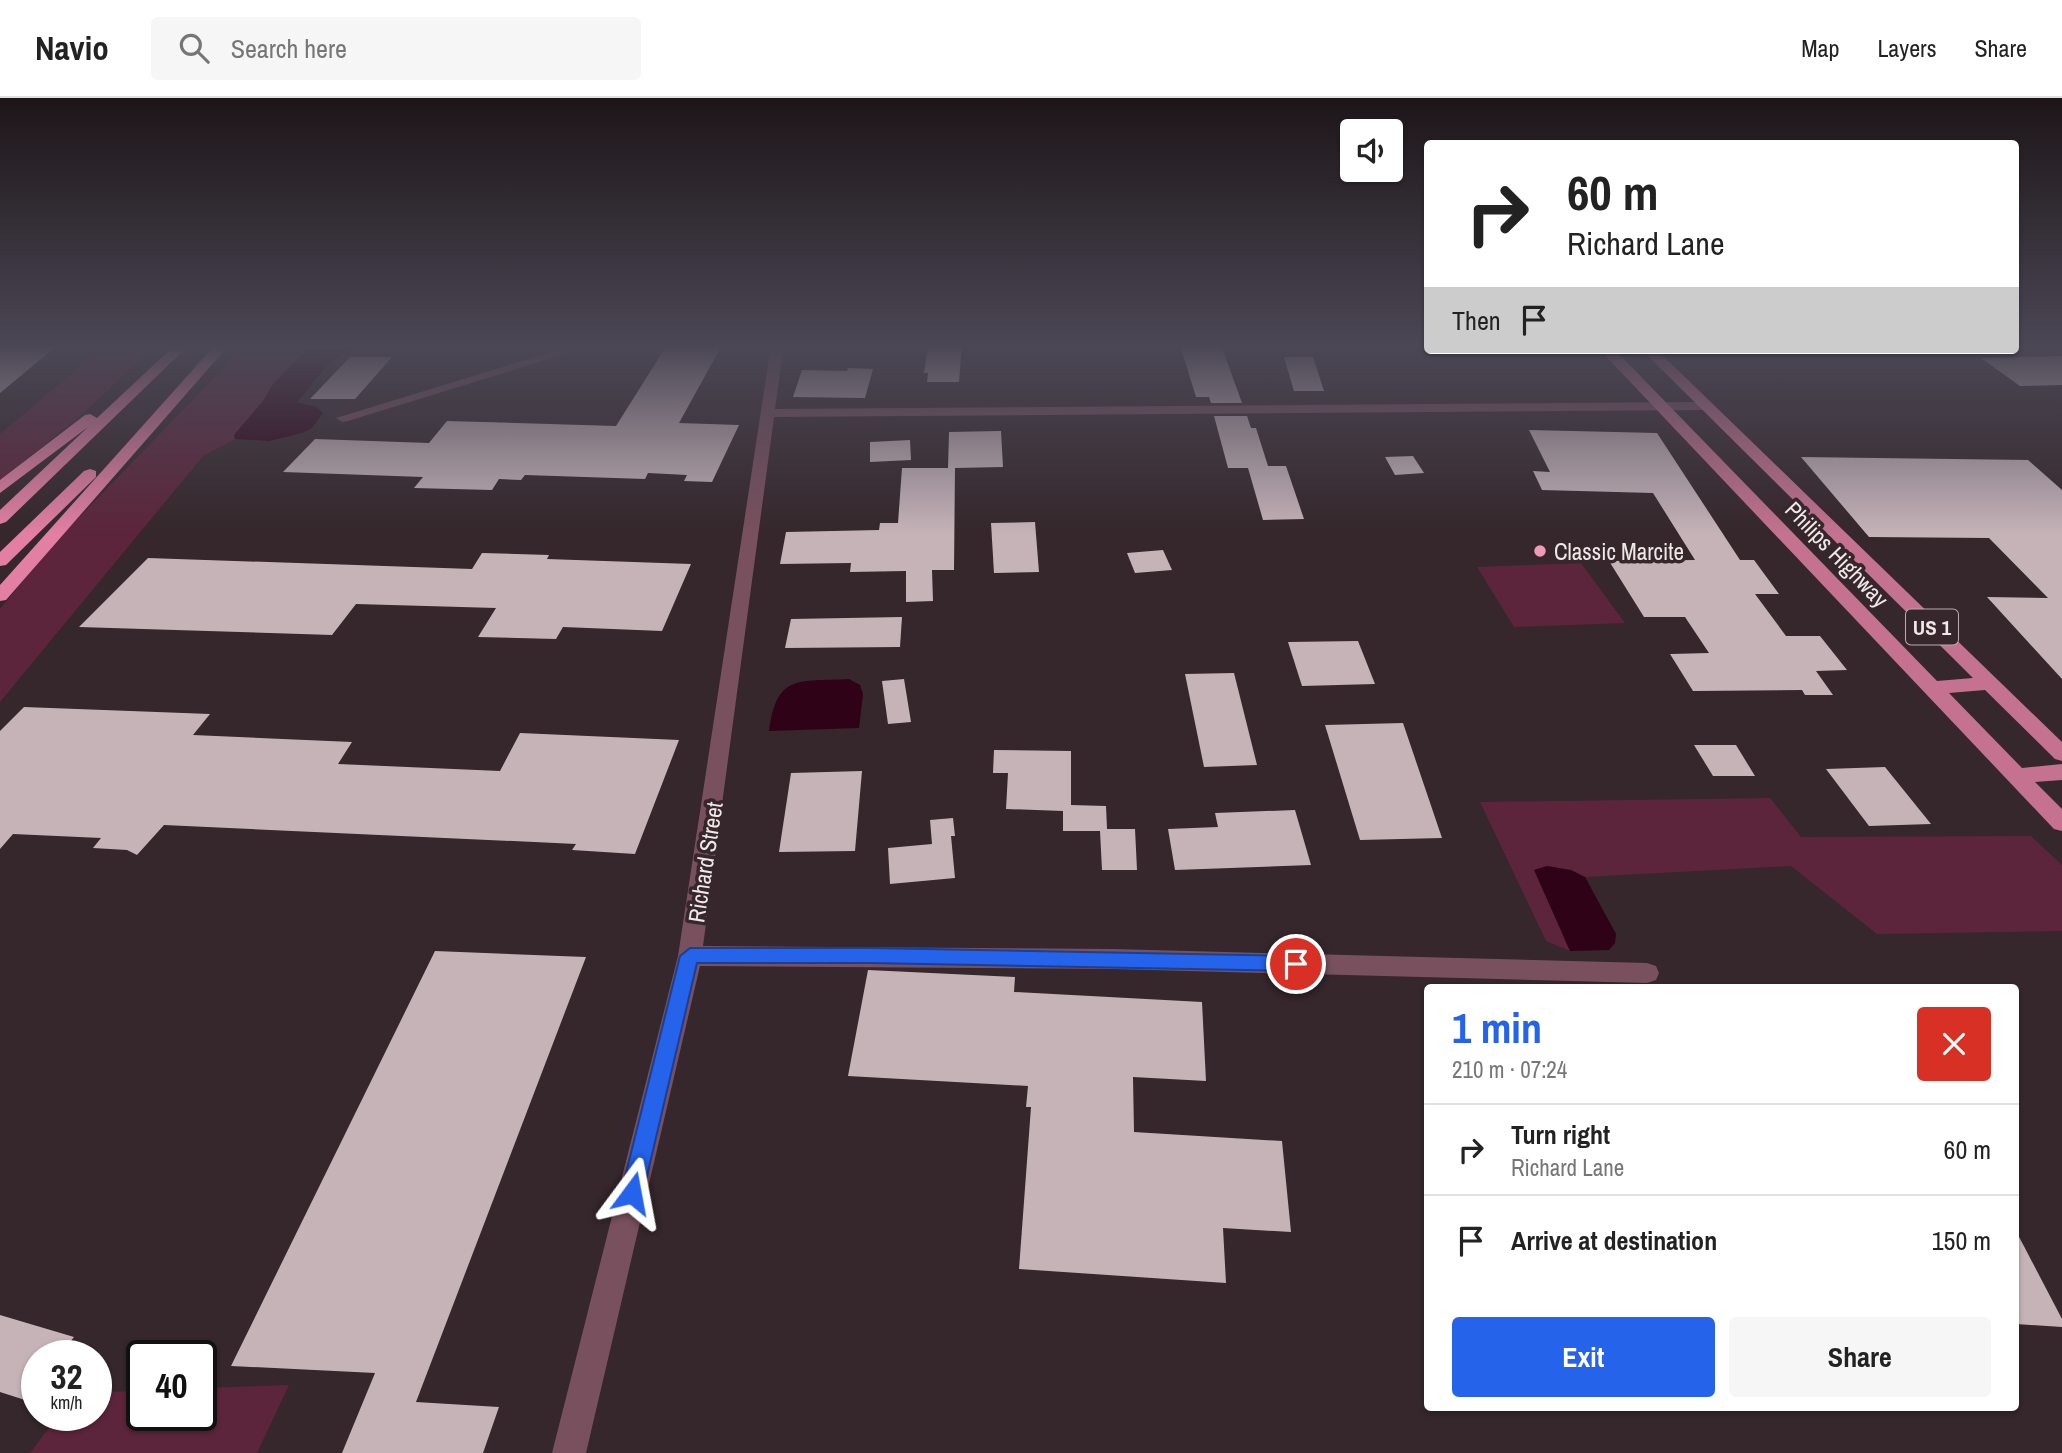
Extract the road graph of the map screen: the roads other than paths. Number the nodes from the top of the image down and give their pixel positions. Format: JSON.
{"nodes":[{"id":1,"x":103,"y":408,"type":"edge"},
{"id":2,"x":117,"y":408,"type":"edge"},
{"id":3,"x":156,"y":408,"type":"edge"},
{"id":4,"x":165,"y":408,"type":"edge"},
{"id":5,"x":376,"y":408,"type":"edge"},
{"id":6,"x":768,"y":408,"type":"edge"},
{"id":7,"x":1477,"y":408,"type":"edge"},
{"id":8,"x":1662,"y":408,"type":"edge"},
{"id":9,"x":1708,"y":408,"type":"edge"},
{"id":10,"x":767,"y":413,"type":"junction"},
{"id":11,"x":343,"y":418,"type":"dead end"},
{"id":12,"x":1749,"y":448,"type":"junction"},
{"id":13,"x":1703,"y":450,"type":"junction"},
{"id":14,"x":0,"y":488,"type":"edge"},
{"id":15,"x":0,"y":519,"type":"edge"},
{"id":16,"x":0,"y":561,"type":"edge"},
{"id":17,"x":0,"y":596,"type":"edge"},
{"id":18,"x":1989,"y":683,"type":"junction"},
{"id":19,"x":1932,"y":688,"type":"junction"},
{"id":20,"x":2062,"y":754,"type":"edge"},
{"id":21,"x":2062,"y":772,"type":"edge"},
{"id":22,"x":2017,"y":776,"type":"junction"},
{"id":23,"x":2062,"y":823,"type":"edge"},
{"id":24,"x":690,"y":956,"type":"junction"},
{"id":25,"x":1647,"y":973,"type":"dead end"},
{"id":26,"x":569,"y":1453,"type":"edge"}],
"edges":[{"from":1,"to":14,"type":"highway"},
{"from":2,"to":15,"type":"highway"},
{"from":3,"to":16,"type":"highway"},
{"from":4,"to":17,"type":"highway"},
{"from":5,"to":11,"type":"street"},
{"from":6,"to":10,"type":"street","name":"Richard Street"},
{"from":7,"to":10,"type":"street"},
{"from":8,"to":13,"type":"main road","name":"Philips Highway","number":"US 1"},
{"from":9,"to":12,"type":"main road","name":"Philips Highway","number":"US 1"},
{"from":10,"to":24,"type":"street","name":"Richard Street"},
{"from":12,"to":13,"type":"main road"},
{"from":12,"to":18,"type":"main road","name":"Philips Highway","number":"US 1"},
{"from":13,"to":19,"type":"main road","name":"Philips Highway","number":"US 1"},
{"from":18,"to":19,"type":"main road"},
{"from":18,"to":20,"type":"main road","name":"Philips Highway","number":"US 1"},
{"from":19,"to":22,"type":"main road","name":"Philips Highway","number":"US 1"},
{"from":21,"to":22,"type":"main road"},
{"from":22,"to":23,"type":"main road","name":"Philips Highway","number":"US 1"},
{"from":24,"to":25,"type":"street"},
{"from":24,"to":26,"type":"street","name":"Richard Street"}]}
